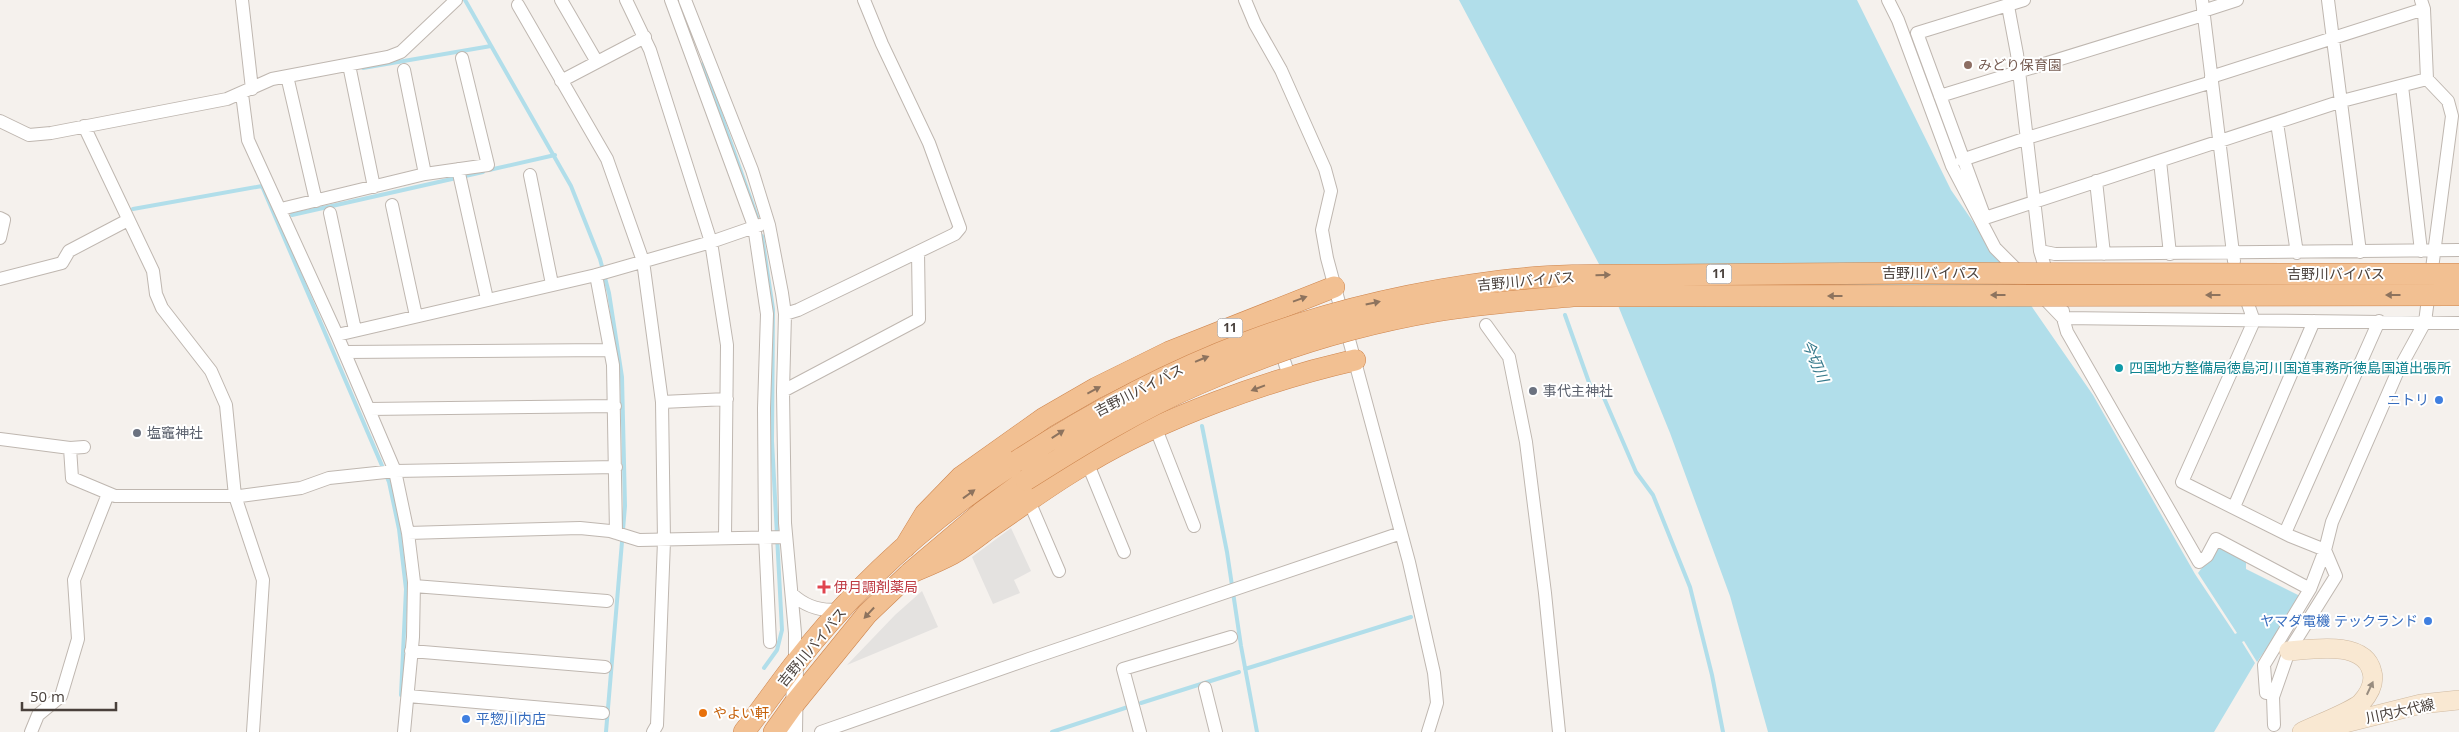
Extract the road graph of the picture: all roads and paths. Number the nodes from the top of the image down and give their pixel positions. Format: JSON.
{"nodes":[{"id":1,"x":242,"y":0,"type":"edge"},
{"id":2,"x":456,"y":0,"type":"edge"},
{"id":3,"x":561,"y":0,"type":"edge"},
{"id":4,"x":626,"y":0,"type":"edge"},
{"id":5,"x":671,"y":0,"type":"edge"},
{"id":6,"x":685,"y":0,"type":"edge"},
{"id":7,"x":864,"y":0,"type":"edge"},
{"id":8,"x":1245,"y":0,"type":"edge"},
{"id":9,"x":1888,"y":0,"type":"edge"},
{"id":10,"x":2024,"y":0,"type":"edge"},
{"id":11,"x":2237,"y":0,"type":"edge"},
{"id":12,"x":2328,"y":0,"type":"edge"},
{"id":13,"x":2422,"y":5,"type":"edge"},
{"id":14,"x":518,"y":6,"type":"dead end"},
{"id":15,"x":2008,"y":6,"type":"junction"},
{"id":16,"x":2203,"y":8,"type":"edge"},
{"id":17,"x":2333,"y":37,"type":"junction"},
{"id":18,"x":645,"y":38,"type":"junction"},
{"id":19,"x":462,"y":58,"type":"dead end"},
{"id":20,"x":597,"y":62,"type":"junction"},
{"id":21,"x":349,"y":64,"type":"junction"},
{"id":22,"x":404,"y":70,"type":"dead end"},
{"id":23,"x":2020,"y":73,"type":"junction"},
{"id":24,"x":288,"y":76,"type":"junction"},
{"id":25,"x":2427,"y":79,"type":"junction"},
{"id":26,"x":2211,"y":80,"type":"junction"},
{"id":27,"x":560,"y":82,"type":"junction"},
{"id":28,"x":2402,"y":86,"type":"junction"},
{"id":29,"x":247,"y":92,"type":"junction"},
{"id":30,"x":1940,"y":96,"type":"junction"},
{"id":31,"x":2342,"y":101,"type":"junction"},
{"id":32,"x":0,"y":122,"type":"edge"},
{"id":33,"x":2277,"y":123,"type":"junction"},
{"id":34,"x":84,"y":126,"type":"junction"},
{"id":35,"x":2027,"y":138,"type":"junction"},
{"id":36,"x":2219,"y":143,"type":"junction"},
{"id":37,"x":1962,"y":160,"type":"junction"},
{"id":38,"x":2160,"y":161,"type":"junction"},
{"id":39,"x":458,"y":169,"type":"junction"},
{"id":40,"x":425,"y":174,"type":"junction"},
{"id":41,"x":530,"y":175,"type":"dead end"},
{"id":42,"x":2096,"y":181,"type":"junction"},
{"id":43,"x":374,"y":187,"type":"junction"},
{"id":44,"x":2035,"y":201,"type":"junction"},
{"id":45,"x":316,"y":202,"type":"junction"},
{"id":46,"x":392,"y":205,"type":"dead end"},
{"id":47,"x":281,"y":209,"type":"junction"},
{"id":48,"x":330,"y":213,"type":"dead end"},
{"id":49,"x":0,"y":218,"type":"edge"},
{"id":50,"x":128,"y":220,"type":"junction"},
{"id":51,"x":761,"y":225,"type":"junction"},
{"id":52,"x":0,"y":238,"type":"edge"},
{"id":53,"x":711,"y":242,"type":"junction"},
{"id":54,"x":2459,"y":250,"type":"edge"},
{"id":55,"x":2040,"y":251,"type":"junction"},
{"id":56,"x":2421,"y":251,"type":"junction"},
{"id":57,"x":2436,"y":251,"type":"junction"},
{"id":58,"x":918,"y":252,"type":"junction"},
{"id":59,"x":2360,"y":252,"type":"junction"},
{"id":60,"x":2297,"y":253,"type":"junction"},
{"id":61,"x":2104,"y":254,"type":"junction"},
{"id":62,"x":2170,"y":254,"type":"junction"},
{"id":63,"x":2233,"y":254,"type":"junction"},
{"id":64,"x":642,"y":261,"type":"junction"},
{"id":65,"x":601,"y":273,"type":"junction"},
{"id":66,"x":2459,"y":274,"type":"edge"},
{"id":67,"x":0,"y":279,"type":"edge"},
{"id":68,"x":552,"y":284,"type":"junction"},
{"id":69,"x":1334,"y":287,"type":"junction"},
{"id":70,"x":2459,"y":295,"type":"edge"},
{"id":71,"x":487,"y":299,"type":"junction"},
{"id":72,"x":1268,"y":312,"type":"junction"},
{"id":73,"x":785,"y":314,"type":"junction"},
{"id":74,"x":416,"y":316,"type":"junction"},
{"id":75,"x":2063,"y":318,"type":"junction"},
{"id":76,"x":2254,"y":320,"type":"junction"},
{"id":77,"x":2314,"y":321,"type":"junction"},
{"id":78,"x":2379,"y":321,"type":"junction"},
{"id":79,"x":2425,"y":322,"type":"junction"},
{"id":80,"x":2459,"y":323,"type":"edge"},
{"id":81,"x":1486,"y":325,"type":"dead end"},
{"id":82,"x":355,"y":330,"type":"junction"},
{"id":83,"x":337,"y":334,"type":"junction"},
{"id":84,"x":610,"y":350,"type":"junction"},
{"id":85,"x":344,"y":352,"type":"junction"},
{"id":86,"x":1355,"y":360,"type":"junction"},
{"id":87,"x":1289,"y":376,"type":"junction"},
{"id":88,"x":783,"y":391,"type":"junction"},
{"id":89,"x":727,"y":399,"type":"junction"},
{"id":90,"x":662,"y":402,"type":"junction"},
{"id":91,"x":614,"y":406,"type":"junction"},
{"id":92,"x":369,"y":409,"type":"junction"},
{"id":93,"x":0,"y":429,"type":"edge"},
{"id":94,"x":1156,"y":429,"type":"junction"},
{"id":95,"x":0,"y":440,"type":"edge"},
{"id":96,"x":84,"y":447,"type":"dead end"},
{"id":97,"x":70,"y":448,"type":"junction"},
{"id":98,"x":1087,"y":462,"type":"junction"},
{"id":99,"x":616,"y":467,"type":"junction"},
{"id":100,"x":1022,"y":470,"type":"junction"},
{"id":101,"x":395,"y":471,"type":"junction"},
{"id":102,"x":108,"y":494,"type":"junction"},
{"id":103,"x":235,"y":496,"type":"junction"},
{"id":104,"x":1029,"y":501,"type":"junction"},
{"id":105,"x":2234,"y":507,"type":"junction"},
{"id":106,"x":1194,"y":526,"type":"dead end"},
{"id":107,"x":408,"y":533,"type":"junction"},
{"id":108,"x":1400,"y":533,"type":"junction"},
{"id":109,"x":2285,"y":533,"type":"junction"},
{"id":110,"x":620,"y":535,"type":"junction"},
{"id":111,"x":725,"y":537,"type":"junction"},
{"id":112,"x":776,"y":537,"type":"junction"},
{"id":113,"x":664,"y":541,"type":"junction"},
{"id":114,"x":905,"y":547,"type":"junction"},
{"id":115,"x":2325,"y":550,"type":"junction"},
{"id":116,"x":1124,"y":552,"type":"dead end"},
{"id":117,"x":1059,"y":572,"type":"dead end"},
{"id":118,"x":910,"y":573,"type":"junction"},
{"id":119,"x":414,"y":586,"type":"junction"},
{"id":120,"x":2310,"y":589,"type":"junction"},
{"id":121,"x":792,"y":594,"type":"junction"},
{"id":122,"x":607,"y":601,"type":"dead end"},
{"id":123,"x":844,"y":608,"type":"junction"},
{"id":124,"x":1231,"y":636,"type":"dead end"},
{"id":125,"x":770,"y":642,"type":"dead end"},
{"id":126,"x":412,"y":651,"type":"junction"},
{"id":127,"x":2289,"y":651,"type":"junction"},
{"id":128,"x":795,"y":664,"type":"junction"},
{"id":129,"x":605,"y":667,"type":"dead end"},
{"id":130,"x":1205,"y":688,"type":"dead end"},
{"id":131,"x":2266,"y":692,"type":"dead end"},
{"id":132,"x":408,"y":696,"type":"junction"},
{"id":133,"x":2459,"y":700,"type":"edge"},
{"id":134,"x":794,"y":704,"type":"junction"},
{"id":135,"x":603,"y":713,"type":"dead end"},
{"id":136,"x":2274,"y":725,"type":"dead end"},
{"id":137,"x":31,"y":732,"type":"edge"},
{"id":138,"x":253,"y":732,"type":"edge"},
{"id":139,"x":404,"y":732,"type":"edge"},
{"id":140,"x":653,"y":732,"type":"edge"},
{"id":141,"x":744,"y":732,"type":"edge"},
{"id":142,"x":774,"y":732,"type":"edge"},
{"id":143,"x":794,"y":732,"type":"edge"},
{"id":144,"x":821,"y":732,"type":"edge"},
{"id":145,"x":1140,"y":732,"type":"edge"},
{"id":146,"x":1216,"y":732,"type":"edge"},
{"id":147,"x":1428,"y":732,"type":"edge"},
{"id":148,"x":1559,"y":732,"type":"edge"},
{"id":149,"x":2302,"y":732,"type":"edge"},
{"id":150,"x":2312,"y":732,"type":"edge"}],
"edges":[{"from":1,"to":29,"type":"street"},
{"from":2,"to":21,"type":"street"},
{"from":3,"to":20,"type":"street"},
{"from":4,"to":18,"type":"street"},
{"from":5,"to":51,"type":"street"},
{"from":6,"to":51,"type":"street"},
{"from":7,"to":58,"type":"street"},
{"from":8,"to":69,"type":"street"},
{"from":9,"to":75,"type":"street"},
{"from":10,"to":15,"type":"street"},
{"from":11,"to":16,"type":"street"},
{"from":12,"to":17,"type":"street"},
{"from":13,"to":17,"type":"street"},
{"from":13,"to":25,"type":"street"},
{"from":14,"to":27,"type":"street"},
{"from":15,"to":23,"type":"street"},
{"from":15,"to":30,"type":"street"},
{"from":16,"to":23,"type":"street"},
{"from":16,"to":26,"type":"street"},
{"from":17,"to":26,"type":"street"},
{"from":17,"to":31,"type":"street"},
{"from":18,"to":20,"type":"street"},
{"from":18,"to":53,"type":"street"},
{"from":19,"to":39,"type":"street"},
{"from":20,"to":27,"type":"street"},
{"from":21,"to":24,"type":"street"},
{"from":21,"to":43,"type":"street"},
{"from":22,"to":40,"type":"street"},
{"from":23,"to":30,"type":"street"},
{"from":23,"to":35,"type":"street"},
{"from":24,"to":29,"type":"street"},
{"from":24,"to":45,"type":"street"},
{"from":25,"to":28,"type":"street"},
{"from":25,"to":57,"type":"street"},
{"from":26,"to":35,"type":"street"},
{"from":26,"to":36,"type":"street"},
{"from":27,"to":64,"type":"street"},
{"from":28,"to":31,"type":"street"},
{"from":28,"to":56,"type":"street"},
{"from":29,"to":34,"type":"street"},
{"from":29,"to":47,"type":"street"},
{"from":30,"to":37,"type":"street"},
{"from":31,"to":33,"type":"street"},
{"from":31,"to":59,"type":"street"},
{"from":32,"to":34,"type":"street"},
{"from":33,"to":36,"type":"street"},
{"from":33,"to":60,"type":"street"},
{"from":34,"to":50,"type":"street"},
{"from":35,"to":37,"type":"street"},
{"from":35,"to":44,"type":"street"},
{"from":36,"to":38,"type":"street"},
{"from":36,"to":63,"type":"street"},
{"from":37,"to":44,"type":"street"},
{"from":38,"to":42,"type":"street"},
{"from":38,"to":62,"type":"street"},
{"from":39,"to":40,"type":"street"},
{"from":39,"to":71,"type":"street"},
{"from":40,"to":43,"type":"street"},
{"from":41,"to":68,"type":"street"},
{"from":42,"to":44,"type":"street"},
{"from":42,"to":61,"type":"street"},
{"from":43,"to":45,"type":"street"},
{"from":44,"to":55,"type":"street"},
{"from":45,"to":47,"type":"street"},
{"from":46,"to":74,"type":"street"},
{"from":47,"to":83,"type":"street"},
{"from":48,"to":82,"type":"street"},
{"from":49,"to":52,"type":"street"},
{"from":50,"to":67,"type":"street"},
{"from":50,"to":103,"type":"street"},
{"from":51,"to":53,"type":"street"},
{"from":51,"to":73,"type":"street"},
{"from":51,"to":112,"type":"street"},
{"from":53,"to":64,"type":"street"},
{"from":53,"to":89,"type":"street"},
{"from":54,"to":57,"type":"street"},
{"from":55,"to":61,"type":"street"},
{"from":55,"to":75,"type":"street"},
{"from":56,"to":57,"type":"street"},
{"from":56,"to":59,"type":"street"},
{"from":57,"to":79,"type":"street"},
{"from":58,"to":73,"type":"street"},
{"from":58,"to":88,"type":"street"},
{"from":59,"to":60,"type":"street"},
{"from":60,"to":63,"type":"street"},
{"from":61,"to":62,"type":"street"},
{"from":62,"to":63,"type":"street"},
{"from":63,"to":76,"type":"street"},
{"from":64,"to":65,"type":"street"},
{"from":64,"to":90,"type":"street"},
{"from":65,"to":68,"type":"street"},
{"from":65,"to":84,"type":"street"},
{"from":100,"to":66,"type":"highway","name":"吉野川バイパス","number":"11","one_way":true,"bridge":true},
{"from":68,"to":71,"type":"street"},
{"from":72,"to":69,"type":"highway","number":"11","one_way":true},
{"from":69,"to":86,"type":"street"},
{"from":70,"to":100,"type":"highway","name":"吉野川バイパス","number":"11","one_way":true,"bridge":true},
{"from":71,"to":74,"type":"street"},
{"from":72,"to":87,"type":"street"},
{"from":114,"to":72,"type":"highway","number":"11","one_way":true},
{"from":73,"to":88,"type":"street"},
{"from":74,"to":82,"type":"street"},
{"from":75,"to":76,"type":"street"},
{"from":75,"to":120,"type":"street"},
{"from":76,"to":77,"type":"street"},
{"from":76,"to":105,"type":"street"},
{"from":77,"to":78,"type":"street"},
{"from":77,"to":105,"type":"street"},
{"from":78,"to":79,"type":"street"},
{"from":78,"to":109,"type":"street"},
{"from":79,"to":80,"type":"street"},
{"from":79,"to":115,"type":"street"},
{"from":81,"to":148,"type":"street"},
{"from":82,"to":83,"type":"street"},
{"from":83,"to":85,"type":"street"},
{"from":84,"to":85,"type":"street"},
{"from":84,"to":91,"type":"street"},
{"from":85,"to":92,"type":"street"},
{"from":86,"to":87,"type":"highway","number":"11"},
{"from":86,"to":108,"type":"street"},
{"from":87,"to":94,"type":"highway","number":"11","one_way":true},
{"from":88,"to":112,"type":"street"},
{"from":89,"to":90,"type":"street"},
{"from":89,"to":111,"type":"street"},
{"from":90,"to":113,"type":"street"},
{"from":91,"to":92,"type":"street"},
{"from":91,"to":99,"type":"street"},
{"from":92,"to":101,"type":"street"},
{"from":93,"to":95,"type":"street"},
{"from":94,"to":98,"type":"highway","number":"11"},
{"from":94,"to":106,"type":"street"},
{"from":95,"to":97,"type":"street"},
{"from":96,"to":97,"type":"street"},
{"from":97,"to":102,"type":"street"},
{"from":98,"to":104,"type":"highway","number":"11"},
{"from":98,"to":116,"type":"street"},
{"from":99,"to":101,"type":"street"},
{"from":99,"to":110,"type":"street"},
{"from":114,"to":100,"type":"highway","name":"吉野川バイパス","number":"11","one_way":true},
{"from":100,"to":118,"type":"highway","name":"吉野川バイパス","number":"11"},
{"from":101,"to":103,"type":"street"},
{"from":101,"to":107,"type":"street"},
{"from":102,"to":103,"type":"street"},
{"from":102,"to":137,"type":"street"},
{"from":103,"to":138,"type":"street"},
{"from":104,"to":117,"type":"street"},
{"from":104,"to":118,"type":"highway","number":"11"},
{"from":105,"to":109,"type":"street"},
{"from":107,"to":110,"type":"street"},
{"from":107,"to":119,"type":"street"},
{"from":108,"to":144,"type":"street"},
{"from":108,"to":147,"type":"street"},
{"from":109,"to":115,"type":"street"},
{"from":110,"to":113,"type":"street"},
{"from":111,"to":112,"type":"street"},
{"from":111,"to":113,"type":"street"},
{"from":112,"to":121,"type":"street"},
{"from":112,"to":125,"type":"street"},
{"from":113,"to":140,"type":"street"},
{"from":114,"to":123,"type":"highway","name":"吉野川バイパス","number":"11"},
{"from":115,"to":120,"type":"street"},
{"from":115,"to":127,"type":"street"},
{"from":118,"to":134,"type":"highway","name":"吉野川バイパス","number":"11","one_way":true},
{"from":119,"to":122,"type":"street"},
{"from":119,"to":126,"type":"street"},
{"from":120,"to":131,"type":"street"},
{"from":121,"to":123,"type":"street"},
{"from":121,"to":128,"type":"street"},
{"from":123,"to":128,"type":"highway","name":"吉野川バイパス","number":"11"},
{"from":124,"to":145,"type":"street"},
{"from":126,"to":129,"type":"street"},
{"from":126,"to":132,"type":"street"},
{"from":127,"to":136,"type":"street"},
{"from":149,"to":127,"type":"main road","one_way":true},
{"from":128,"to":134,"type":"street"},
{"from":128,"to":141,"type":"highway","name":"吉野川バイパス","number":"11"},
{"from":130,"to":146,"type":"street"},
{"from":132,"to":135,"type":"street"},
{"from":132,"to":139,"type":"street"},
{"from":133,"to":150,"type":"main road","name":"川内大代線"},
{"from":134,"to":142,"type":"highway","name":"吉野川バイパス","number":"11"},
{"from":134,"to":143,"type":"street"}]}
